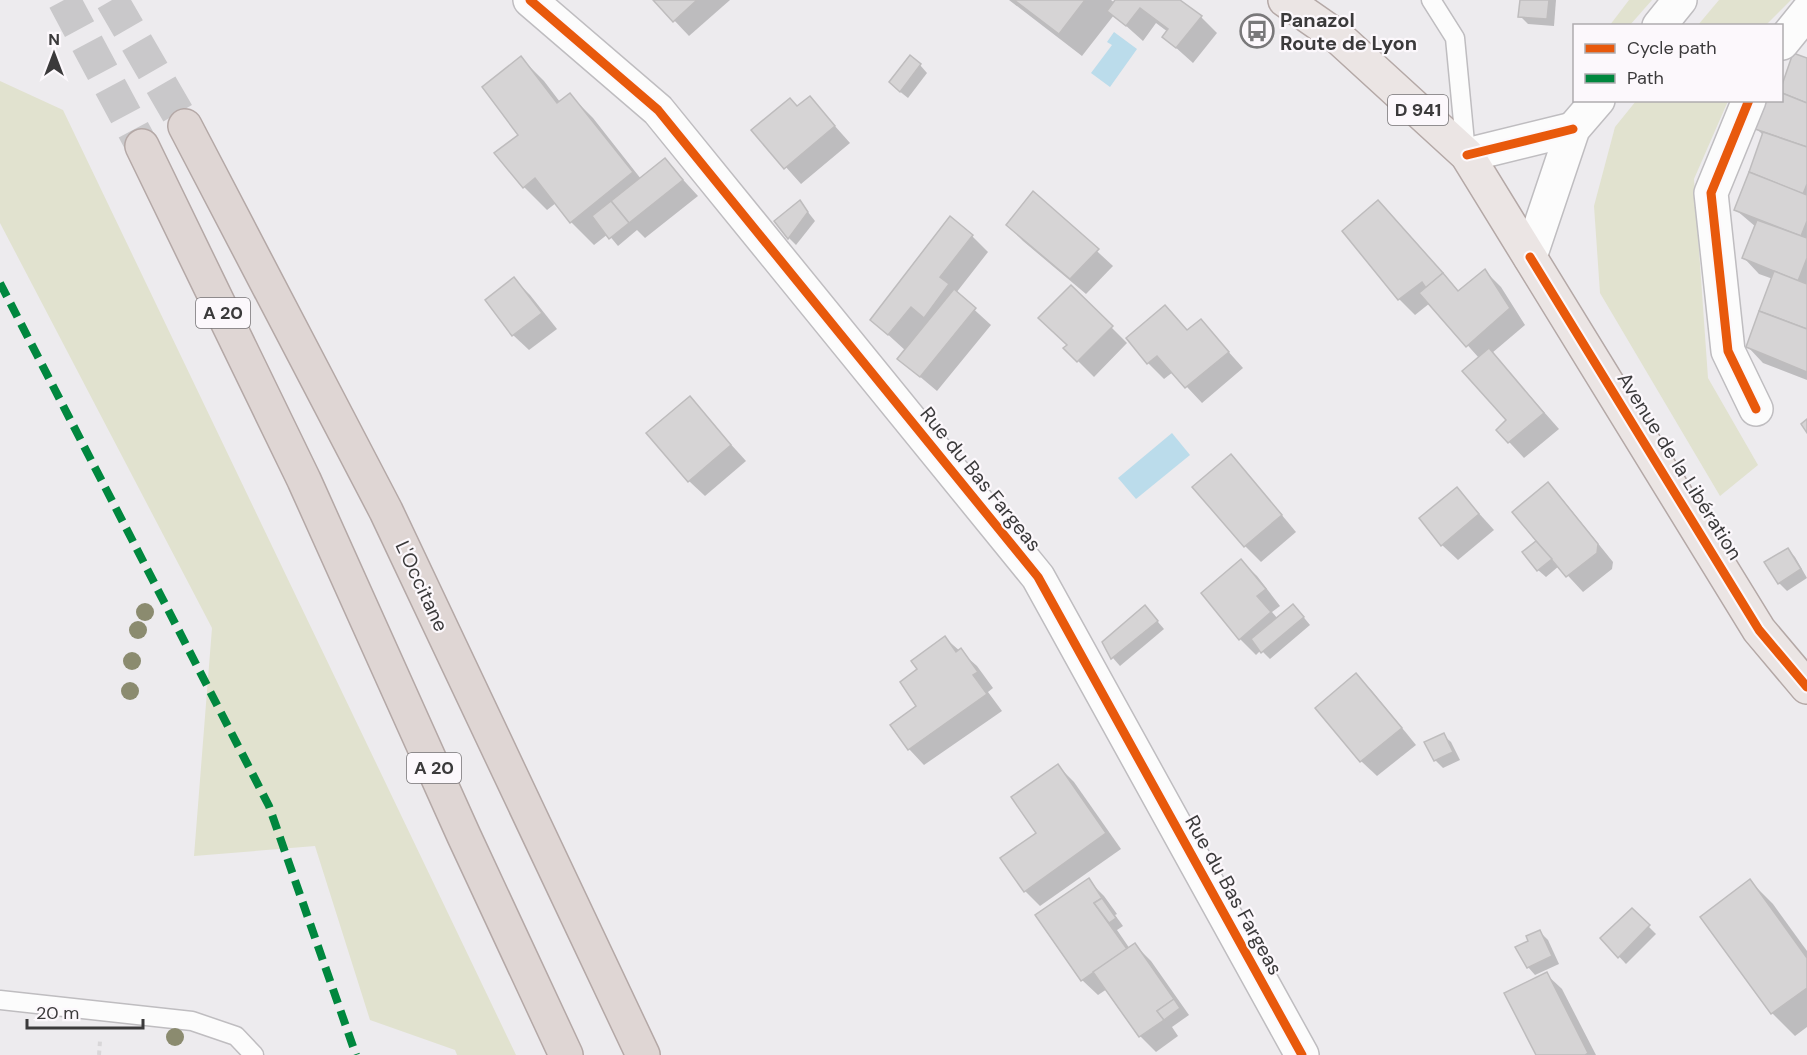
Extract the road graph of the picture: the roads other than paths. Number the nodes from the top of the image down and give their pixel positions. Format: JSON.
{"nodes":[{"id":1,"x":530,"y":0,"type":"edge"},
{"id":2,"x":1285,"y":0,"type":"edge"},
{"id":3,"x":1431,"y":0,"type":"edge"},
{"id":4,"x":1680,"y":0,"type":"edge"},
{"id":5,"x":1807,"y":12,"type":"edge"},
{"id":6,"x":1661,"y":24,"type":"edge"},
{"id":7,"x":1783,"y":42,"type":"edge"},
{"id":8,"x":1596,"y":102,"type":"edge"},
{"id":9,"x":1748,"y":102,"type":"edge"},
{"id":10,"x":185,"y":126,"type":"tunnel mouth"},
{"id":11,"x":1573,"y":129,"type":"junction"},
{"id":12,"x":142,"y":146,"type":"tunnel mouth"},
{"id":13,"x":1467,"y":155,"type":"junction"},
{"id":14,"x":1530,"y":257,"type":"junction"},
{"id":15,"x":1756,"y":409,"type":"dead end"},
{"id":16,"x":1807,"y":687,"type":"edge"},
{"id":17,"x":0,"y":1000,"type":"edge"},
{"id":18,"x":254,"y":1055,"type":"edge"},
{"id":19,"x":566,"y":1055,"type":"edge"},
{"id":20,"x":643,"y":1055,"type":"edge"},
{"id":21,"x":1302,"y":1055,"type":"edge"}],
"edges":[{"from":1,"to":21,"type":"street","name":"Rue du Bas Fargeas"},
{"from":2,"to":13,"type":"main road","name":"Avenue de la Libération","number":"D 941"},
{"from":3,"to":13,"type":"lane"},
{"from":4,"to":6,"type":"street"},
{"from":5,"to":7,"type":"street"},
{"from":8,"to":11,"type":"street"},
{"from":9,"to":15,"type":"street"},
{"from":10,"to":20,"type":"highway","name":"L'Occitane","number":"A 20"},
{"from":11,"to":13,"type":"street"},
{"from":11,"to":14,"type":"street"},
{"from":12,"to":19,"type":"highway","number":"A 20"},
{"from":13,"to":14,"type":"main road","name":"Avenue de la Libération","number":"D 941"},
{"from":14,"to":16,"type":"main road","name":"Avenue de la Libération","number":"D 941"},
{"from":17,"to":18,"type":"lane"}]}
